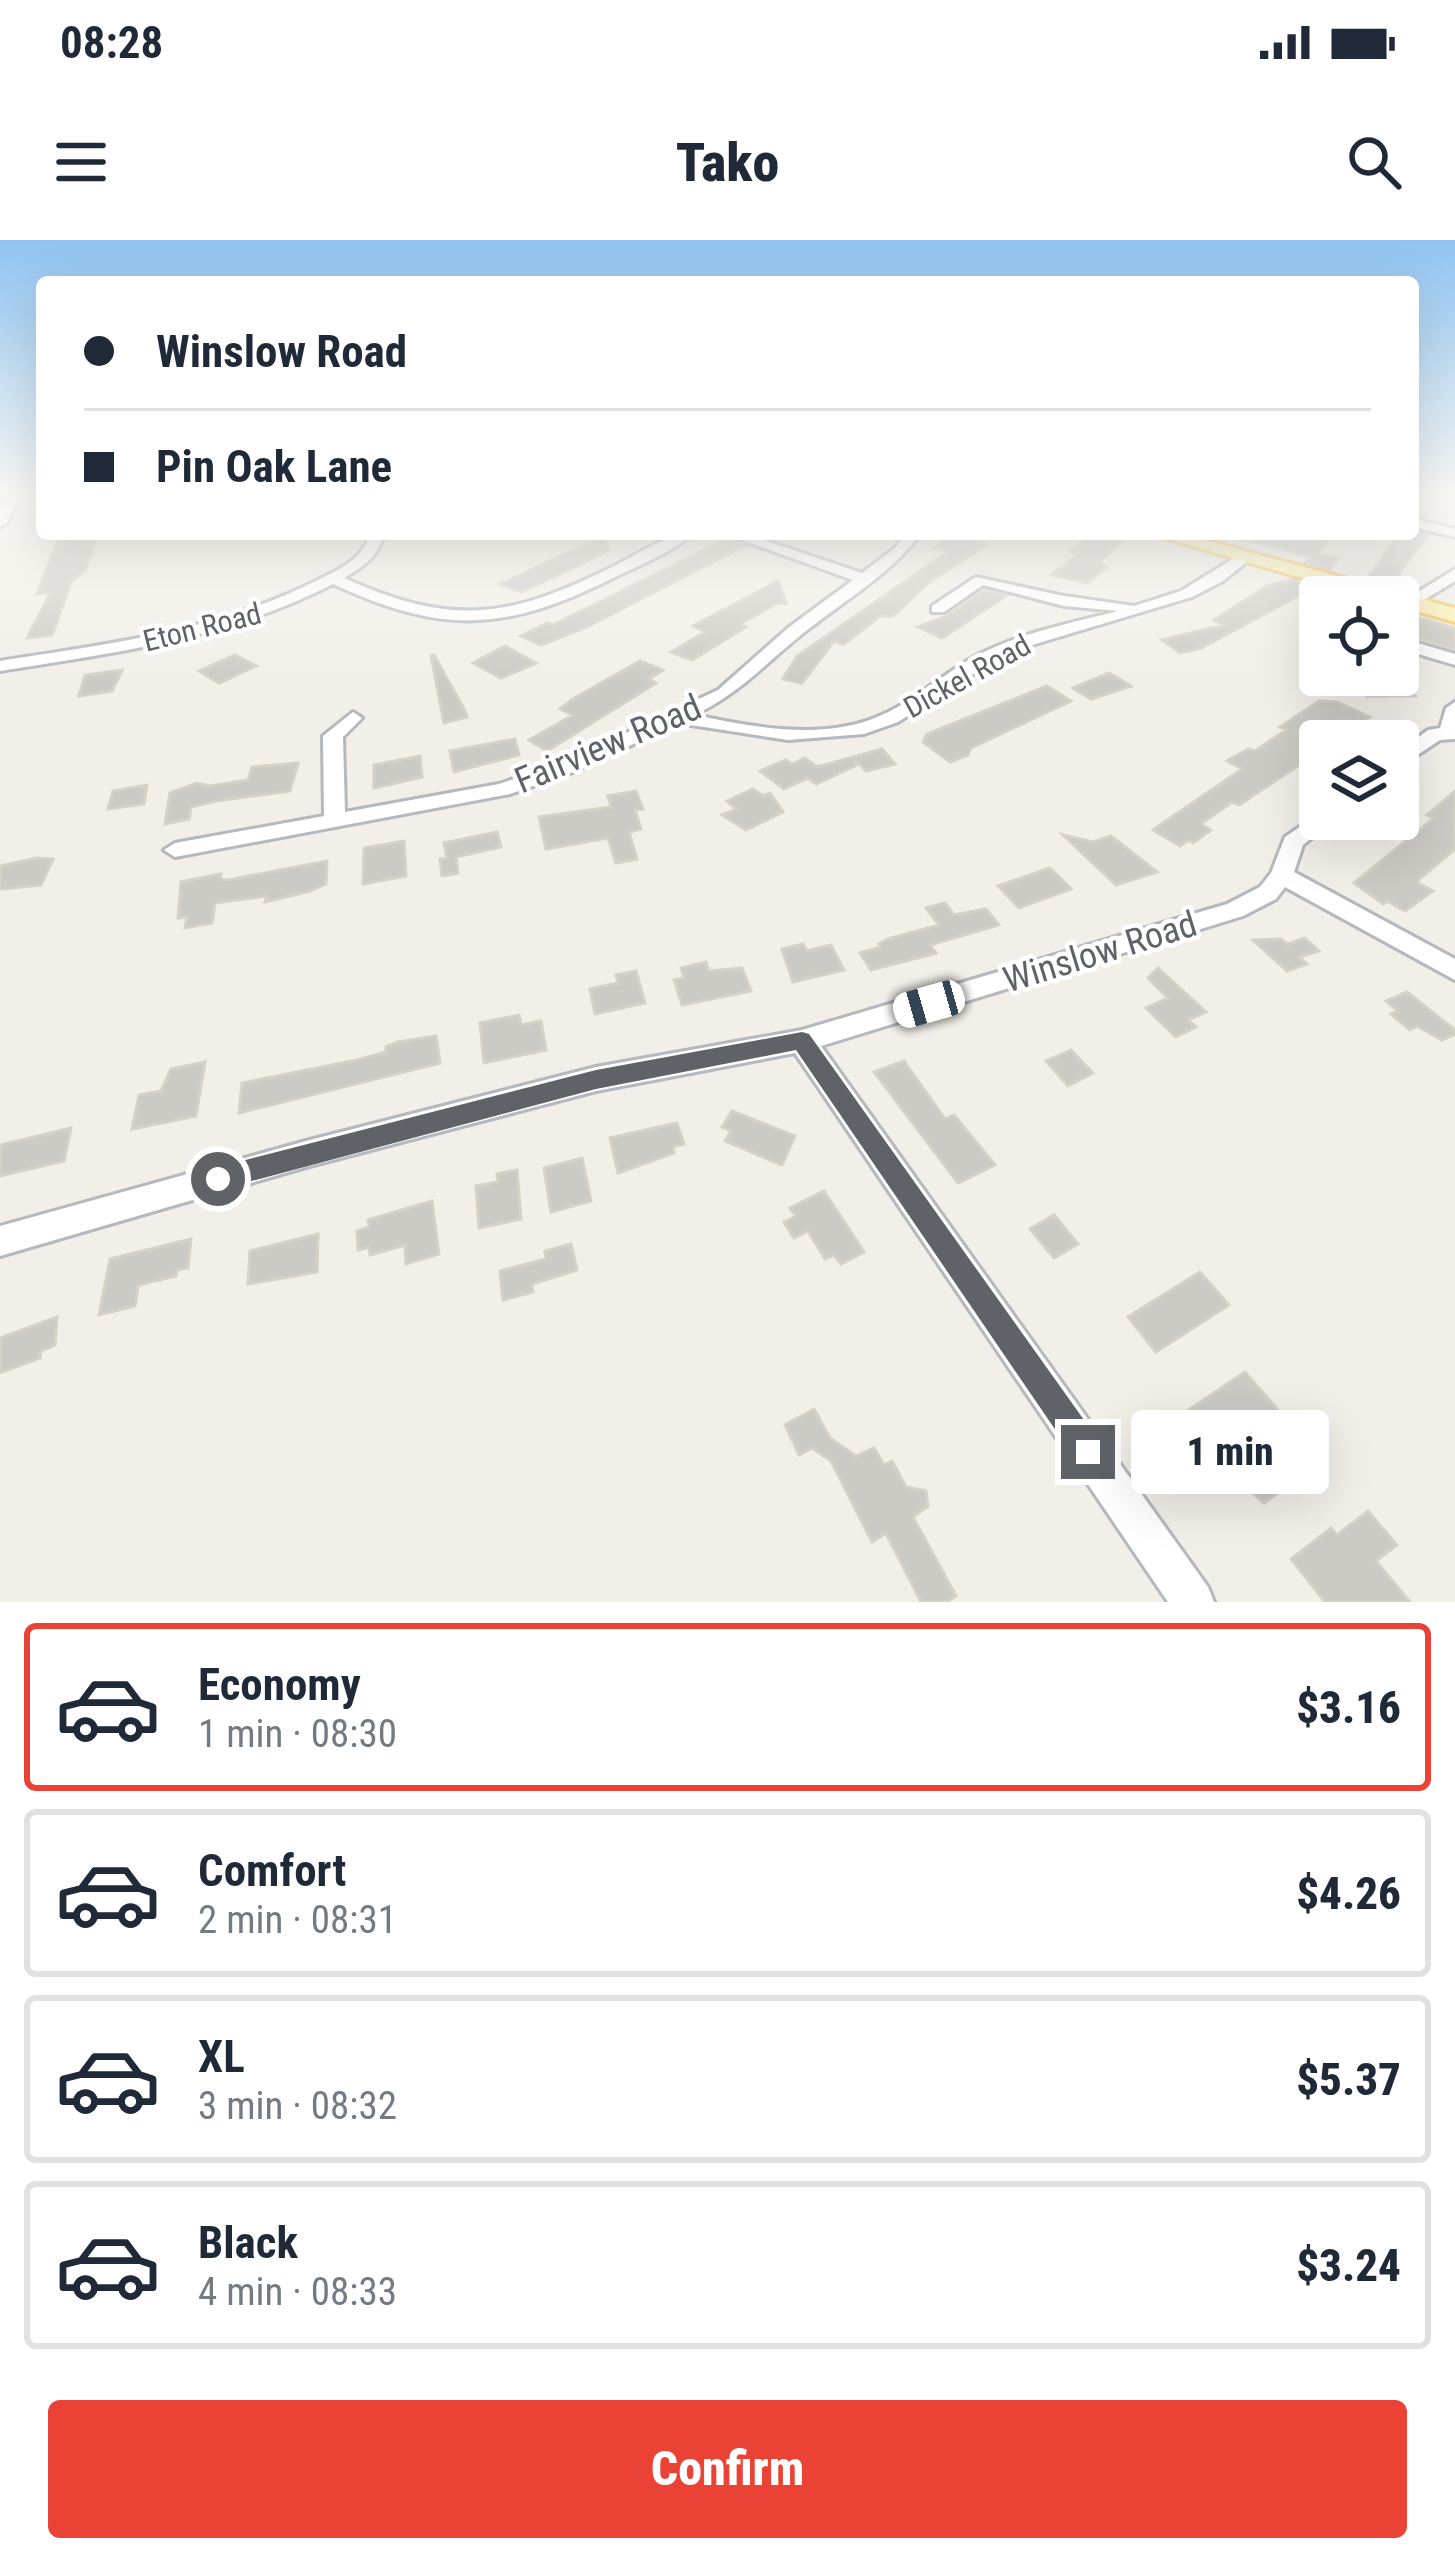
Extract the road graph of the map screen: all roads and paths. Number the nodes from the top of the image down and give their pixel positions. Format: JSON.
{"nodes":[{"id":1,"x":367,"y":556,"type":"edge"},
{"id":2,"x":643,"y":556,"type":"edge"},
{"id":3,"x":796,"y":556,"type":"edge"},
{"id":4,"x":890,"y":556,"type":"edge"},
{"id":5,"x":1241,"y":556,"type":"edge"},
{"id":6,"x":1246,"y":557,"type":"junction"},
{"id":7,"x":1455,"y":574,"type":"edge"},
{"id":8,"x":1316,"y":576,"type":"edge"},
{"id":9,"x":332,"y":578,"type":"junction"},
{"id":10,"x":866,"y":579,"type":"junction"},
{"id":11,"x":1419,"y":590,"type":"edge"},
{"id":12,"x":1419,"y":605,"type":"edge"},
{"id":13,"x":938,"y":609,"type":"dead end"},
{"id":14,"x":1140,"y":610,"type":"junction"},
{"id":15,"x":1455,"y":615,"type":"edge"},
{"id":16,"x":1419,"y":649,"type":"edge"},
{"id":17,"x":1455,"y":660,"type":"edge"},
{"id":18,"x":0,"y":666,"type":"edge"},
{"id":19,"x":1455,"y":708,"type":"edge"},
{"id":20,"x":676,"y":717,"type":"junction"},
{"id":21,"x":353,"y":718,"type":"dead end"},
{"id":22,"x":1451,"y":733,"type":"edge"},
{"id":23,"x":1419,"y":746,"type":"edge"},
{"id":24,"x":335,"y":820,"type":"junction"},
{"id":25,"x":1299,"y":838,"type":"edge"},
{"id":26,"x":175,"y":850,"type":"dead end"},
{"id":27,"x":1282,"y":875,"type":"junction"},
{"id":28,"x":1455,"y":971,"type":"edge"},
{"id":29,"x":802,"y":1041,"type":"junction"},
{"id":30,"x":0,"y":1241,"type":"edge"},
{"id":31,"x":1193,"y":1602,"type":"edge"}],
"edges":[{"from":1,"to":9,"type":"street","name":"Eton Road"},
{"from":2,"to":9,"type":"street"},
{"from":3,"to":10,"type":"street"},
{"from":4,"to":10,"type":"street","name":"Fairview Road"},
{"from":5,"to":6,"type":"main road"},
{"from":6,"to":8,"type":"main road"},
{"from":6,"to":14,"type":"street","name":"Dickel Road"},
{"from":7,"to":11,"type":"street"},
{"from":9,"to":18,"type":"street","name":"Eton Road"},
{"from":10,"to":20,"type":"street","name":"Fairview Road"},
{"from":12,"to":15,"type":"main road"},
{"from":13,"to":14,"type":"street"},
{"from":14,"to":20,"type":"street","name":"Dickel Road"},
{"from":16,"to":17,"type":"street"},
{"from":19,"to":22,"type":"street"},
{"from":20,"to":24,"type":"street","name":"Fairview Road"},
{"from":21,"to":24,"type":"street"},
{"from":22,"to":23,"type":"street"},
{"from":24,"to":26,"type":"street","name":"Fairview Road"},
{"from":25,"to":27,"type":"street","name":"Winslow Road"},
{"from":27,"to":28,"type":"street"},
{"from":27,"to":29,"type":"street","name":"Winslow Road"},
{"from":29,"to":30,"type":"street","name":"Winslow Road"},
{"from":29,"to":31,"type":"street"}]}
